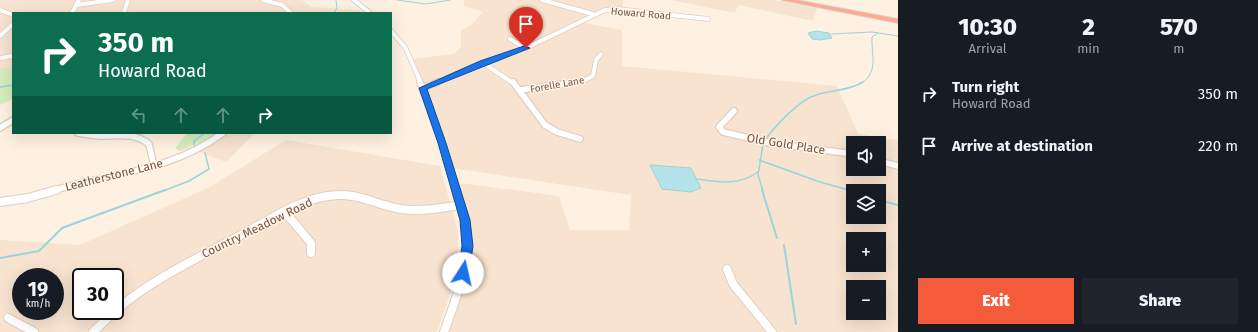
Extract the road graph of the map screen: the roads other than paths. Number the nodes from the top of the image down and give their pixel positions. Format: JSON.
{"nodes":[{"id":1,"x":79,"y":0,"type":"edge"},
{"id":2,"x":113,"y":0,"type":"edge"},
{"id":3,"x":128,"y":0,"type":"edge"},
{"id":4,"x":264,"y":0,"type":"edge"},
{"id":5,"x":354,"y":0,"type":"edge"},
{"id":6,"x":542,"y":0,"type":"edge"},
{"id":7,"x":785,"y":0,"type":"edge"},
{"id":8,"x":76,"y":5,"type":"junction"},
{"id":9,"x":0,"y":10,"type":"edge"},
{"id":10,"x":72,"y":12,"type":"edge"},
{"id":11,"x":124,"y":12,"type":"edge"},
{"id":12,"x":290,"y":12,"type":"edge"},
{"id":13,"x":369,"y":12,"type":"edge"},
{"id":14,"x":593,"y":14,"type":"junction"},
{"id":15,"x":12,"y":15,"type":"edge"},
{"id":16,"x":708,"y":19,"type":"dead end"},
{"id":17,"x":898,"y":21,"type":"edge"},
{"id":18,"x":12,"y":25,"type":"edge"},
{"id":19,"x":392,"y":32,"type":"edge"},
{"id":20,"x":0,"y":36,"type":"edge"},
{"id":21,"x":510,"y":39,"type":"dead end"},
{"id":22,"x":526,"y":48,"type":"junction"},
{"id":23,"x":601,"y":54,"type":"dead end"},
{"id":24,"x":12,"y":56,"type":"edge"},
{"id":25,"x":0,"y":58,"type":"edge"},
{"id":26,"x":483,"y":63,"type":"junction"},
{"id":27,"x":423,"y":88,"type":"junction"},
{"id":28,"x":520,"y":90,"type":"junction"},
{"id":29,"x":734,"y":111,"type":"dead end"},
{"id":30,"x":12,"y":121,"type":"edge"},
{"id":31,"x":0,"y":128,"type":"edge"},
{"id":32,"x":85,"y":134,"type":"edge"},
{"id":33,"x":142,"y":134,"type":"edge"},
{"id":34,"x":221,"y":134,"type":"edge"},
{"id":35,"x":138,"y":137,"type":"junction"},
{"id":36,"x":580,"y":139,"type":"dead end"},
{"id":37,"x":846,"y":153,"type":"edge"},
{"id":38,"x":886,"y":162,"type":"edge"},
{"id":39,"x":154,"y":166,"type":"junction"},
{"id":40,"x":898,"y":166,"type":"edge"},
{"id":41,"x":0,"y":202,"type":"edge"},
{"id":42,"x":461,"y":205,"type":"junction"},
{"id":43,"x":285,"y":212,"type":"junction"},
{"id":44,"x":311,"y":253,"type":"dead end"},
{"id":45,"x":727,"y":269,"type":"dead end"},
{"id":46,"x":124,"y":303,"type":"edge"},
{"id":47,"x":8,"y":318,"type":"dead end"},
{"id":48,"x":106,"y":320,"type":"edge"},
{"id":49,"x":34,"y":332,"type":"edge"},
{"id":50,"x":93,"y":332,"type":"edge"},
{"id":51,"x":444,"y":332,"type":"edge"},
{"id":52,"x":772,"y":332,"type":"edge"}],
"edges":[{"from":1,"to":8,"type":"street"},
{"from":2,"to":8,"type":"street"},
{"from":3,"to":11,"type":"street"},
{"from":4,"to":12,"type":"street"},
{"from":5,"to":13,"type":"street"},
{"from":6,"to":14,"type":"street"},
{"from":7,"to":17,"type":"highway"},
{"from":8,"to":10,"type":"street"},
{"from":9,"to":15,"type":"street"},
{"from":14,"to":16,"type":"street","name":"Howard Road"},
{"from":14,"to":22,"type":"street","name":"Howard Road"},
{"from":18,"to":20,"type":"street"},
{"from":19,"to":27,"type":"street"},
{"from":21,"to":22,"type":"street"},
{"from":22,"to":26,"type":"street","name":"Howard Road"},
{"from":23,"to":28,"type":"street","name":"Forelle Lane"},
{"from":24,"to":25,"type":"street"},
{"from":26,"to":27,"type":"street","name":"Howard Road"},
{"from":26,"to":28,"type":"street"},
{"from":27,"to":42,"type":"street"},
{"from":28,"to":36,"type":"street"},
{"from":29,"to":37,"type":"street","name":"Old Gold Place"},
{"from":30,"to":31,"type":"street"},
{"from":32,"to":35,"type":"street"},
{"from":33,"to":35,"type":"street"},
{"from":34,"to":39,"type":"street","name":"Leatherstone Lane"},
{"from":35,"to":39,"type":"street"},
{"from":38,"to":40,"type":"street"},
{"from":39,"to":41,"type":"street","name":"Leatherstone Lane"},
{"from":42,"to":43,"type":"street","name":"Country Meadow Road"},
{"from":42,"to":51,"type":"street"},
{"from":43,"to":44,"type":"street"},
{"from":43,"to":46,"type":"street","name":"Country Meadow Road"},
{"from":45,"to":52,"type":"street"},
{"from":47,"to":49,"type":"street"},
{"from":48,"to":50,"type":"street","name":"Country Meadow Road"}]}
